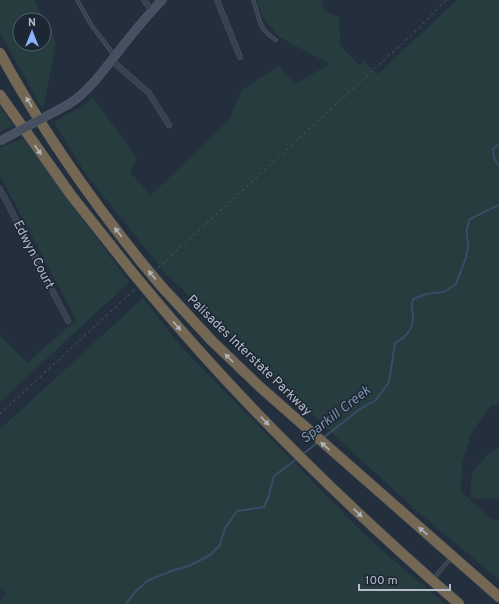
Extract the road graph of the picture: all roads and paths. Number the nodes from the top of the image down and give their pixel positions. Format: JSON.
{"nodes":[{"id":1,"x":77,"y":0,"type":"edge"},
{"id":2,"x":144,"y":0,"type":"edge"},
{"id":3,"x":162,"y":0,"type":"edge"},
{"id":4,"x":217,"y":0,"type":"edge"},
{"id":5,"x":253,"y":0,"type":"edge"},
{"id":6,"x":446,"y":0,"type":"edge"},
{"id":7,"x":152,"y":11,"type":"junction"},
{"id":8,"x":276,"y":40,"type":"dead end"},
{"id":9,"x":0,"y":53,"type":"edge"},
{"id":10,"x":240,"y":57,"type":"dead end"},
{"id":11,"x":113,"y":58,"type":"junction"},
{"id":12,"x":0,"y":95,"type":"edge"},
{"id":13,"x":169,"y":125,"type":"dead end"},
{"id":14,"x":0,"y":141,"type":"edge"},
{"id":15,"x":0,"y":189,"type":"edge"},
{"id":16,"x":158,"y":269,"type":"dead end"},
{"id":17,"x":140,"y":285,"type":"dead end"},
{"id":18,"x":68,"y":321,"type":"dead end"},
{"id":19,"x":0,"y":414,"type":"edge"},
{"id":20,"x":453,"y":556,"type":"junction"},
{"id":21,"x":432,"y":580,"type":"junction"},
{"id":22,"x":499,"y":597,"type":"edge"},
{"id":23,"x":459,"y":604,"type":"edge"}],
"edges":[{"from":1,"to":11,"type":"lane"},
{"from":2,"to":7,"type":"street"},
{"from":3,"to":7,"type":"main road"},
{"from":4,"to":10,"type":"street"},
{"from":5,"to":8,"type":"lane"},
{"from":6,"to":16,"type":"path"},
{"from":7,"to":11,"type":"main road"},
{"from":20,"to":9,"type":"highway","name":"Palisades Interstate Parkway","one_way":true,"bridge":true},
{"from":11,"to":13,"type":"street"},
{"from":11,"to":14,"type":"main road","bridge":true},
{"from":12,"to":21,"type":"highway","one_way":true,"bridge":true},
{"from":15,"to":18,"type":"street","name":"Edwyn Court"},
{"from":17,"to":19,"type":"path"},
{"from":20,"to":21,"type":"lane"},
{"from":20,"to":22,"type":"highway","name":"Palisades Interstate Parkway"},
{"from":21,"to":23,"type":"highway"}]}
